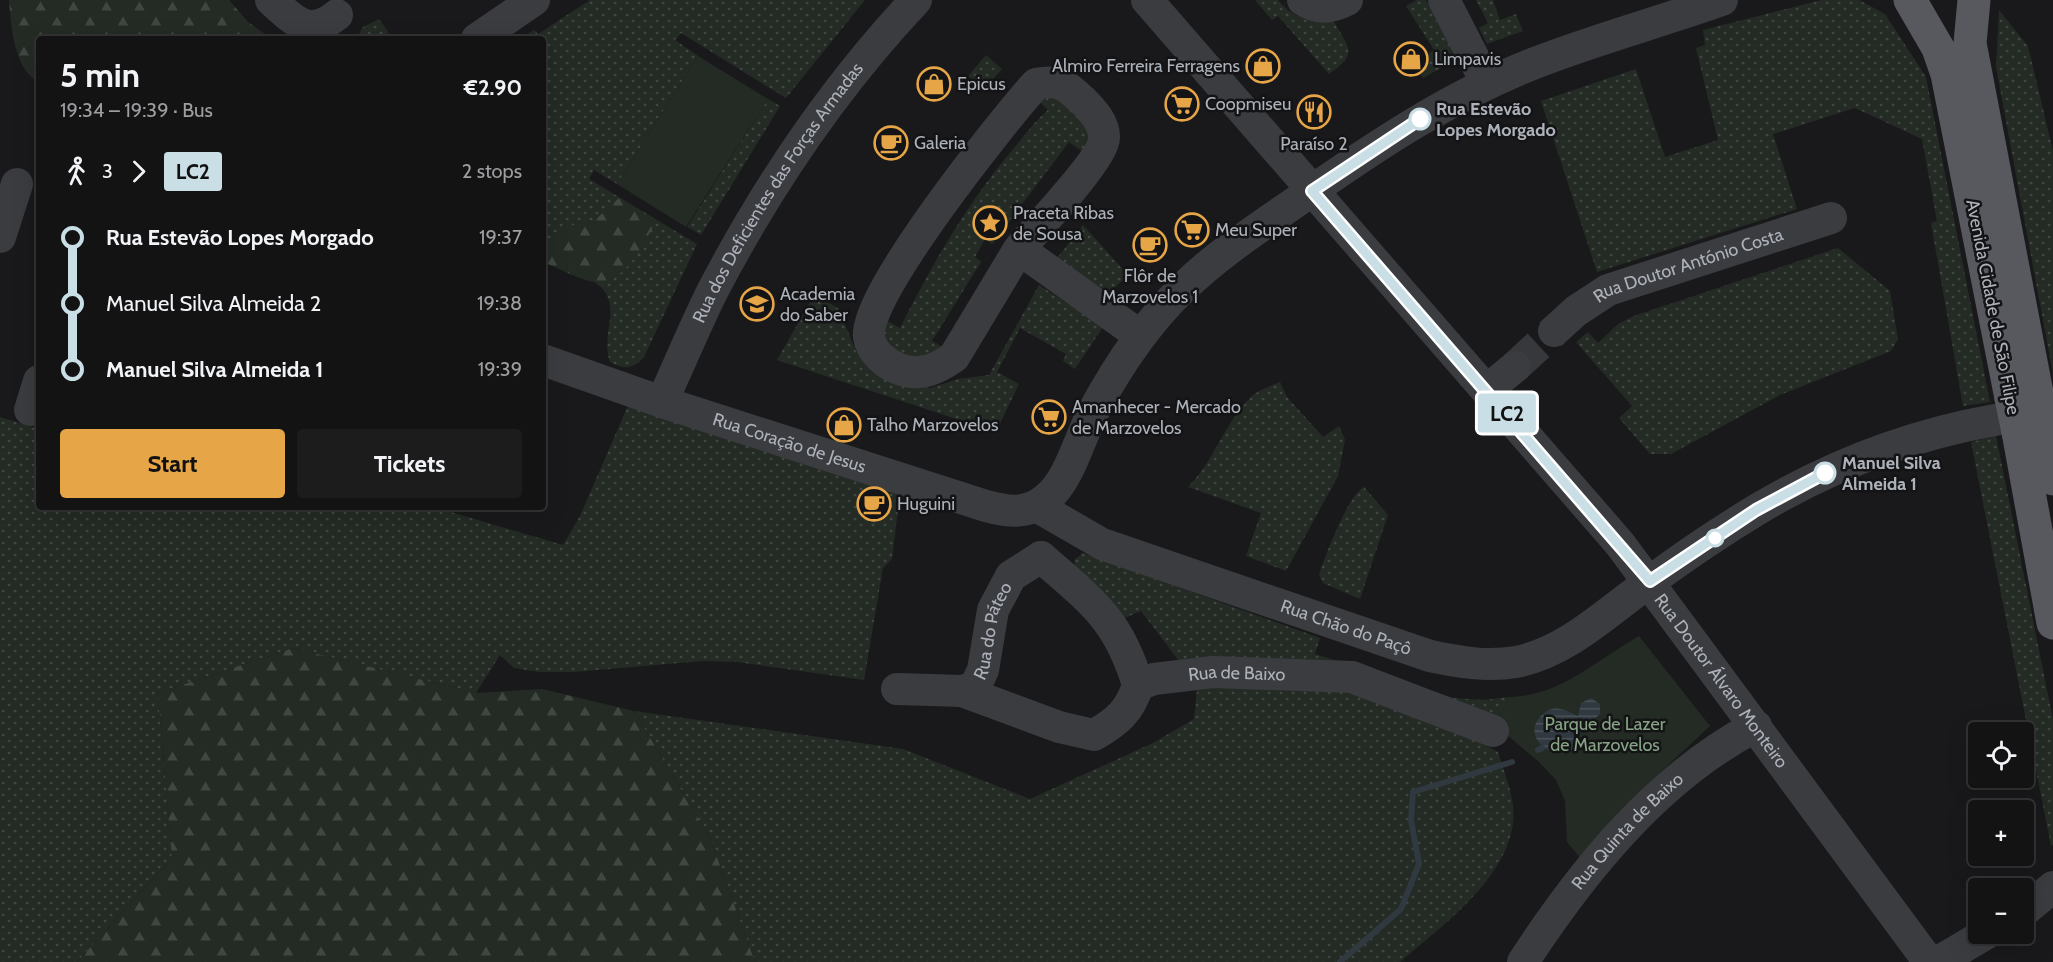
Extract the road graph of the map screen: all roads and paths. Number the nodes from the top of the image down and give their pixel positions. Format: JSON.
{"nodes":[{"id":1,"x":534,"y":0,"type":"edge"},
{"id":2,"x":916,"y":0,"type":"edge"},
{"id":3,"x":1147,"y":0,"type":"edge"},
{"id":4,"x":1303,"y":0,"type":"edge"},
{"id":5,"x":1347,"y":0,"type":"edge"},
{"id":6,"x":1444,"y":0,"type":"edge"},
{"id":7,"x":1910,"y":0,"type":"edge"},
{"id":8,"x":1974,"y":0,"type":"edge"},
{"id":9,"x":1706,"y":3,"type":"edge"},
{"id":10,"x":289,"y":19,"type":"edge"},
{"id":11,"x":338,"y":20,"type":"edge"},
{"id":12,"x":481,"y":36,"type":"edge"},
{"id":13,"x":1487,"y":84,"type":"junction"},
{"id":14,"x":19,"y":185,"type":"edge"},
{"id":15,"x":1312,"y":191,"type":"junction"},
{"id":16,"x":1831,"y":218,"type":"dead end"},
{"id":17,"x":0,"y":237,"type":"edge"},
{"id":18,"x":1019,"y":249,"type":"junction"},
{"id":19,"x":1554,"y":331,"type":"tunnel mouth"},
{"id":20,"x":1140,"y":334,"type":"junction"},
{"id":21,"x":546,"y":361,"type":"edge"},
{"id":22,"x":1515,"y":367,"type":"tunnel mouth"},
{"id":23,"x":1487,"y":390,"type":"junction"},
{"id":24,"x":663,"y":402,"type":"junction"},
{"id":25,"x":2021,"y":414,"type":"junction"},
{"id":26,"x":2053,"y":479,"type":"edge"},
{"id":27,"x":1036,"y":506,"type":"junction"},
{"id":28,"x":1041,"y":557,"type":"junction"},
{"id":29,"x":1650,"y":581,"type":"junction"},
{"id":30,"x":2053,"y":623,"type":"edge"},
{"id":31,"x":1138,"y":685,"type":"junction"},
{"id":32,"x":897,"y":689,"type":"dead end"},
{"id":33,"x":962,"y":691,"type":"junction"},
{"id":34,"x":1756,"y":726,"type":"junction"},
{"id":35,"x":1493,"y":731,"type":"dead end"},
{"id":36,"x":1968,"y":944,"type":"edge"},
{"id":37,"x":1523,"y":962,"type":"edge"},
{"id":38,"x":1929,"y":962,"type":"edge"},
{"id":39,"x":1938,"y":962,"type":"edge"}],
"edges":[{"from":1,"to":12,"type":"street"},
{"from":2,"to":24,"type":"street","name":"Rua dos Deficientes das Forças Armadas"},
{"from":3,"to":15,"type":"street","name":"Rua Doutor Álvaro Monteiro"},
{"from":4,"to":5,"type":"street"},
{"from":6,"to":13,"type":"street"},
{"from":7,"to":25,"type":"main road","name":"Avenida Cidade de São Filipe"},
{"from":8,"to":25,"type":"main road","name":"Avenida Cidade de São Filipe"},
{"from":9,"to":13,"type":"street"},
{"from":10,"to":11,"type":"street"},
{"from":13,"to":15,"type":"street"},
{"from":14,"to":17,"type":"street"},
{"from":15,"to":20,"type":"street"},
{"from":15,"to":23,"type":"street","name":"Rua Doutor Álvaro Monteiro"},
{"from":16,"to":19,"type":"street","name":"Rua Doutor António Costa"},
{"from":18,"to":18,"type":"street"},
{"from":18,"to":20,"type":"street"},
{"from":20,"to":27,"type":"street"},
{"from":21,"to":24,"type":"street","name":"Rua Coração de Jesus"},
{"from":22,"to":23,"type":"street"},
{"from":23,"to":29,"type":"street","name":"Rua Doutor Álvaro Monteiro"},
{"from":24,"to":27,"type":"street","name":"Rua Coração de Jesus"},
{"from":25,"to":26,"type":"main road","name":"Avenida Cidade de São Filipe"},
{"from":25,"to":29,"type":"street","name":"Rua Chão do Paçô"},
{"from":25,"to":30,"type":"main road","name":"Avenida Cidade de São Filipe"},
{"from":27,"to":28,"type":"street"},
{"from":27,"to":29,"type":"street","name":"Rua Chão do Paçô"},
{"from":28,"to":31,"type":"street"},
{"from":28,"to":33,"type":"street","name":"Rua do Páteo"},
{"from":29,"to":34,"type":"street","name":"Rua Doutor Álvaro Monteiro"},
{"from":31,"to":33,"type":"street"},
{"from":31,"to":35,"type":"street","name":"Rua de Baixo"},
{"from":32,"to":33,"type":"street"},
{"from":34,"to":37,"type":"street","name":"Rua Quinta de Baixo"},
{"from":34,"to":38,"type":"street","name":"Rua Doutor Álvaro Monteiro"},
{"from":36,"to":39,"type":"street"}]}
